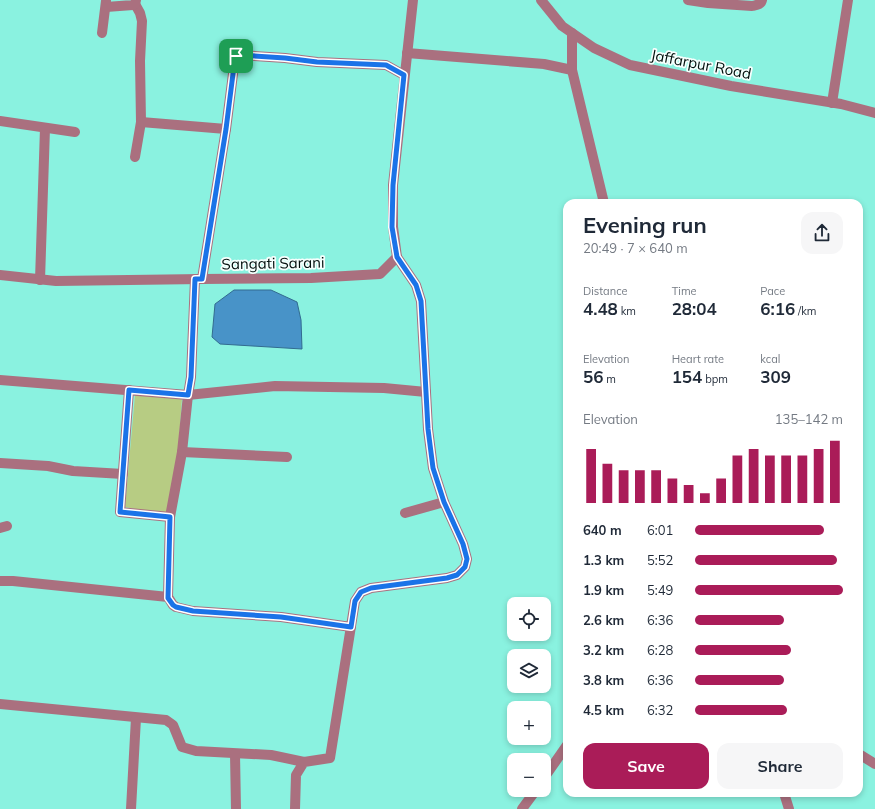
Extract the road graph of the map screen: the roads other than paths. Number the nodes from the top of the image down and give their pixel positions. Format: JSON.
{"nodes":[{"id":1,"x":413,"y":0,"type":"edge"},
{"id":2,"x":541,"y":0,"type":"edge"},
{"id":3,"x":688,"y":0,"type":"edge"},
{"id":4,"x":762,"y":0,"type":"edge"},
{"id":5,"x":848,"y":0,"type":"edge"},
{"id":6,"x":135,"y":2,"type":"edge"},
{"id":7,"x":707,"y":2,"type":"edge"},
{"id":8,"x":106,"y":3,"type":"edge"},
{"id":9,"x":102,"y":33,"type":"dead end"},
{"id":10,"x":572,"y":33,"type":"junction"},
{"id":11,"x":407,"y":53,"type":"junction"},
{"id":12,"x":572,"y":70,"type":"junction"},
{"id":13,"x":404,"y":75,"type":"junction"},
{"id":14,"x":832,"y":103,"type":"junction"},
{"id":15,"x":875,"y":113,"type":"edge"},
{"id":16,"x":0,"y":121,"type":"edge"},
{"id":17,"x":141,"y":122,"type":"junction"},
{"id":18,"x":45,"y":128,"type":"junction"},
{"id":19,"x":226,"y":129,"type":"junction"},
{"id":20,"x":76,"y":132,"type":"dead end"},
{"id":21,"x":135,"y":157,"type":"dead end"},
{"id":22,"x":603,"y":199,"type":"edge"},
{"id":23,"x":397,"y":257,"type":"junction"},
{"id":24,"x":0,"y":275,"type":"edge"},
{"id":25,"x":198,"y":279,"type":"junction"},
{"id":26,"x":40,"y":280,"type":"junction"},
{"id":27,"x":0,"y":380,"type":"edge"},
{"id":28,"x":129,"y":390,"type":"junction"},
{"id":29,"x":426,"y":392,"type":"junction"},
{"id":30,"x":188,"y":395,"type":"junction"},
{"id":31,"x":182,"y":452,"type":"junction"},
{"id":32,"x":287,"y":457,"type":"dead end"},
{"id":33,"x":0,"y":463,"type":"edge"},
{"id":34,"x":123,"y":474,"type":"junction"},
{"id":35,"x":444,"y":502,"type":"junction"},
{"id":36,"x":406,"y":513,"type":"dead end"},
{"id":37,"x":170,"y":517,"type":"junction"},
{"id":38,"x":0,"y":581,"type":"edge"},
{"id":39,"x":168,"y":598,"type":"junction"},
{"id":40,"x":351,"y":627,"type":"junction"},
{"id":41,"x":0,"y":704,"type":"edge"},
{"id":42,"x":136,"y":718,"type":"junction"},
{"id":43,"x":563,"y":750,"type":"edge"},
{"id":44,"x":235,"y":754,"type":"junction"},
{"id":45,"x":863,"y":756,"type":"edge"},
{"id":46,"x":304,"y":762,"type":"junction"},
{"id":47,"x":875,"y":764,"type":"edge"},
{"id":48,"x":551,"y":768,"type":"edge"},
{"id":49,"x":531,"y":797,"type":"edge"},
{"id":50,"x":785,"y":797,"type":"edge"},
{"id":51,"x":131,"y":809,"type":"edge"},
{"id":52,"x":236,"y":809,"type":"edge"},
{"id":53,"x":295,"y":809,"type":"edge"},
{"id":54,"x":522,"y":809,"type":"edge"},
{"id":55,"x":789,"y":809,"type":"edge"}],
"edges":[{"from":1,"to":11,"type":"street"},
{"from":2,"to":10,"type":"street","name":"Jaffarpur Road"},
{"from":3,"to":7,"type":"street"},
{"from":4,"to":7,"type":"street"},
{"from":5,"to":14,"type":"street"},
{"from":6,"to":8,"type":"street"},
{"from":6,"to":17,"type":"street"},
{"from":8,"to":9,"type":"street"},
{"from":10,"to":12,"type":"street"},
{"from":10,"to":14,"type":"street","name":"Jaffarpur Road"},
{"from":11,"to":12,"type":"street"},
{"from":11,"to":13,"type":"street"},
{"from":12,"to":22,"type":"street"},
{"from":13,"to":19,"type":"street"},
{"from":13,"to":23,"type":"street"},
{"from":14,"to":15,"type":"street","name":"Jaffarpur Road"},
{"from":16,"to":18,"type":"street"},
{"from":17,"to":19,"type":"street"},
{"from":17,"to":21,"type":"street"},
{"from":18,"to":20,"type":"street"},
{"from":18,"to":26,"type":"street"},
{"from":19,"to":25,"type":"street"},
{"from":23,"to":25,"type":"street","name":"Sangati Sarani"},
{"from":23,"to":29,"type":"street"},
{"from":24,"to":26,"type":"street","name":"Sangati Sarani"},
{"from":25,"to":26,"type":"street","name":"Sangati Sarani"},
{"from":25,"to":30,"type":"street"},
{"from":27,"to":28,"type":"street"},
{"from":28,"to":30,"type":"street"},
{"from":28,"to":34,"type":"street"},
{"from":29,"to":30,"type":"street"},
{"from":29,"to":35,"type":"street"},
{"from":30,"to":31,"type":"street"},
{"from":31,"to":32,"type":"street"},
{"from":31,"to":37,"type":"street"},
{"from":33,"to":34,"type":"street"},
{"from":34,"to":37,"type":"street"},
{"from":35,"to":36,"type":"street"},
{"from":35,"to":40,"type":"street"},
{"from":37,"to":39,"type":"street"},
{"from":38,"to":39,"type":"street"},
{"from":39,"to":40,"type":"street"},
{"from":40,"to":46,"type":"street"},
{"from":41,"to":42,"type":"street"},
{"from":42,"to":44,"type":"street"},
{"from":42,"to":51,"type":"street"},
{"from":43,"to":48,"type":"street"},
{"from":44,"to":46,"type":"street"},
{"from":44,"to":52,"type":"street"},
{"from":45,"to":47,"type":"street"},
{"from":46,"to":53,"type":"street"},
{"from":49,"to":54,"type":"street"},
{"from":50,"to":55,"type":"street"}]}
